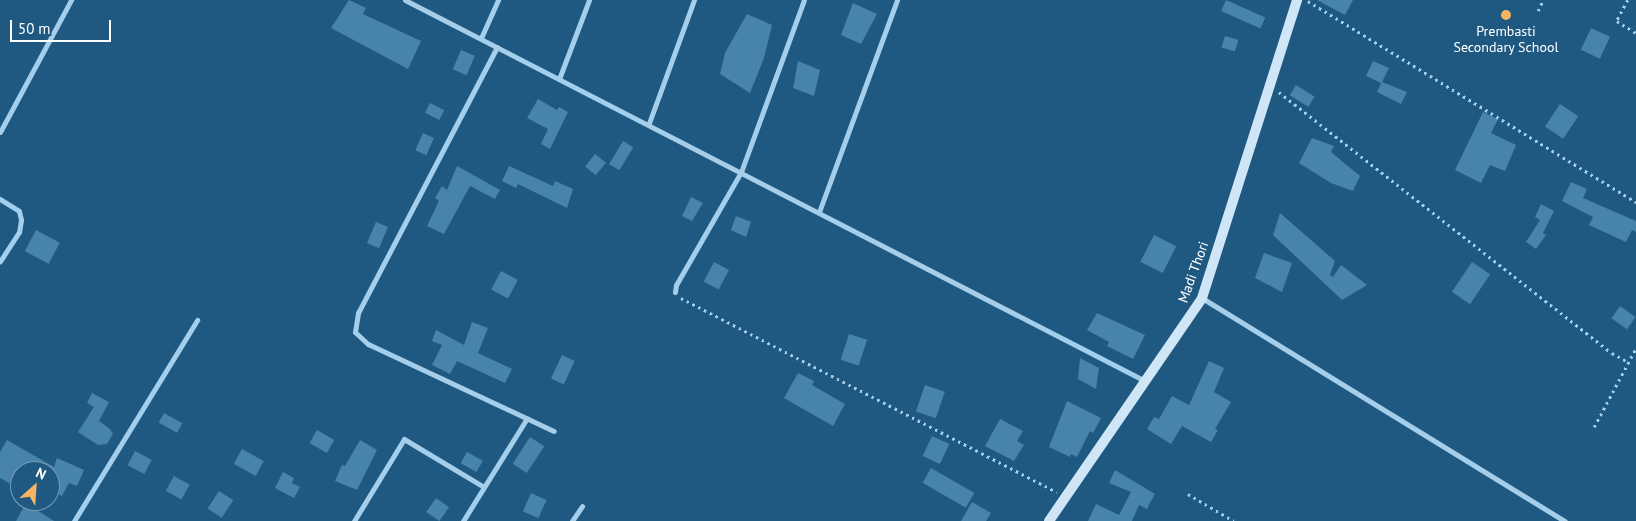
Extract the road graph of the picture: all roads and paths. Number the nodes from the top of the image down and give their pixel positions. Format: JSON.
{"nodes":[{"id":1,"x":71,"y":0,"type":"edge"},
{"id":2,"x":405,"y":0,"type":"edge"},
{"id":3,"x":498,"y":0,"type":"edge"},
{"id":4,"x":589,"y":0,"type":"edge"},
{"id":5,"x":694,"y":0,"type":"edge"},
{"id":6,"x":804,"y":0,"type":"edge"},
{"id":7,"x":897,"y":0,"type":"edge"},
{"id":8,"x":1297,"y":0,"type":"edge"},
{"id":9,"x":1307,"y":0,"type":"edge"},
{"id":10,"x":1543,"y":0,"type":"edge"},
{"id":11,"x":1628,"y":0,"type":"edge"},
{"id":12,"x":1538,"y":12,"type":"dead end"},
{"id":13,"x":1636,"y":34,"type":"edge"},
{"id":14,"x":480,"y":38,"type":"junction"},
{"id":15,"x":497,"y":47,"type":"junction"},
{"id":16,"x":559,"y":79,"type":"junction"},
{"id":17,"x":1268,"y":83,"type":"junction"},
{"id":18,"x":649,"y":123,"type":"junction"},
{"id":19,"x":0,"y":132,"type":"edge"},
{"id":20,"x":742,"y":172,"type":"junction"},
{"id":21,"x":0,"y":199,"type":"edge"},
{"id":22,"x":1636,"y":202,"type":"edge"},
{"id":23,"x":819,"y":212,"type":"junction"},
{"id":24,"x":0,"y":261,"type":"edge"},
{"id":25,"x":675,"y":292,"type":"joint"},
{"id":26,"x":1202,"y":298,"type":"junction"},
{"id":27,"x":197,"y":320,"type":"dead end"},
{"id":28,"x":1636,"y":348,"type":"edge"},
{"id":29,"x":1628,"y":362,"type":"junction"},
{"id":30,"x":1145,"y":381,"type":"junction"},
{"id":31,"x":527,"y":418,"type":"junction"},
{"id":32,"x":1594,"y":427,"type":"dead end"},
{"id":33,"x":554,"y":431,"type":"dead end"},
{"id":34,"x":484,"y":487,"type":"junction"},
{"id":35,"x":1188,"y":494,"type":"dead end"},
{"id":36,"x":1066,"y":496,"type":"junction"},
{"id":37,"x":582,"y":506,"type":"dead end"},
{"id":38,"x":74,"y":521,"type":"edge"},
{"id":39,"x":354,"y":521,"type":"edge"},
{"id":40,"x":463,"y":521,"type":"edge"},
{"id":41,"x":572,"y":521,"type":"edge"},
{"id":42,"x":1048,"y":521,"type":"edge"},
{"id":43,"x":1234,"y":521,"type":"edge"},
{"id":44,"x":1565,"y":521,"type":"edge"}],
"edges":[{"from":1,"to":19,"type":"street"},
{"from":2,"to":14,"type":"street"},
{"from":3,"to":14,"type":"street"},
{"from":4,"to":16,"type":"street"},
{"from":5,"to":18,"type":"street"},
{"from":6,"to":20,"type":"street"},
{"from":7,"to":23,"type":"street"},
{"from":8,"to":17,"type":"main road","name":"Madi Thori"},
{"from":9,"to":22,"type":"path"},
{"from":10,"to":12,"type":"path"},
{"from":11,"to":13,"type":"path"},
{"from":14,"to":15,"type":"street"},
{"from":15,"to":16,"type":"street"},
{"from":15,"to":31,"type":"street"},
{"from":16,"to":18,"type":"street"},
{"from":17,"to":26,"type":"main road","name":"Madi Thori"},
{"from":17,"to":29,"type":"path"},
{"from":18,"to":20,"type":"street"},
{"from":20,"to":23,"type":"street"},
{"from":20,"to":25,"type":"street"},
{"from":21,"to":24,"type":"street"},
{"from":23,"to":30,"type":"street"},
{"from":25,"to":36,"type":"path"},
{"from":26,"to":30,"type":"main road","name":"Madi Thori"},
{"from":26,"to":44,"type":"street"},
{"from":27,"to":38,"type":"street"},
{"from":28,"to":29,"type":"path"},
{"from":29,"to":32,"type":"path"},
{"from":30,"to":36,"type":"main road","name":"Madi Thori"},
{"from":31,"to":33,"type":"street"},
{"from":31,"to":34,"type":"street"},
{"from":34,"to":39,"type":"street"},
{"from":34,"to":40,"type":"street"},
{"from":35,"to":43,"type":"path"},
{"from":36,"to":42,"type":"main road","name":"Madi Thori"},
{"from":37,"to":41,"type":"street"}]}
